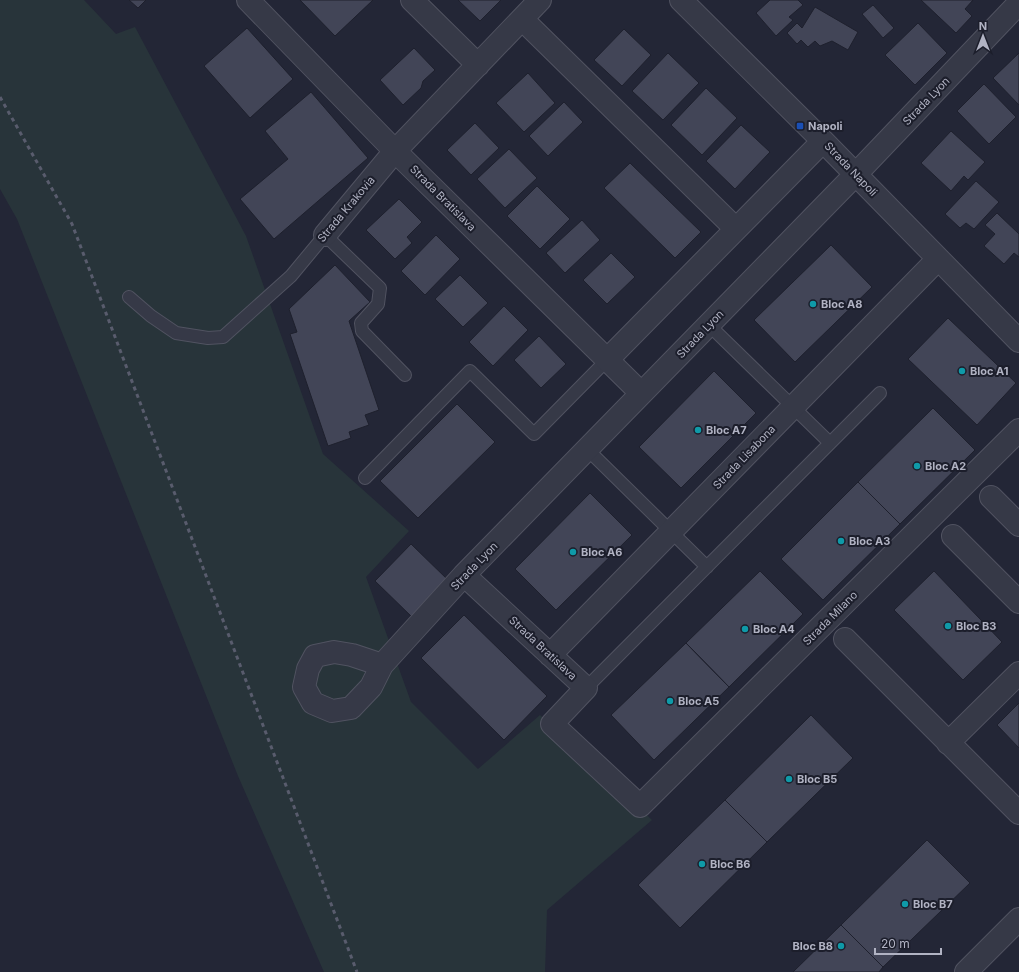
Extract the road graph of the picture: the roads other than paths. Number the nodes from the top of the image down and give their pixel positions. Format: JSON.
{"nodes":[{"id":1,"x":248,"y":0,"type":"edge"},
{"id":2,"x":412,"y":0,"type":"edge"},
{"id":3,"x":540,"y":0,"type":"edge"},
{"id":4,"x":681,"y":0,"type":"edge"},
{"id":5,"x":1019,"y":4,"type":"edge"},
{"id":6,"x":522,"y":19,"type":"junction"},
{"id":7,"x":478,"y":65,"type":"junction"},
{"id":8,"x":824,"y":141,"type":"junction"},
{"id":9,"x":395,"y":151,"type":"junction"},
{"id":10,"x":856,"y":174,"type":"junction"},
{"id":11,"x":736,"y":230,"type":"junction"},
{"id":12,"x":325,"y":235,"type":"junction"},
{"id":13,"x":938,"y":259,"type":"junction"},
{"id":14,"x":129,"y":297,"type":"dead end"},
{"id":15,"x":709,"y":325,"type":"junction"},
{"id":16,"x":1019,"y":341,"type":"edge"},
{"id":17,"x":607,"y":360,"type":"junction"},
{"id":18,"x":405,"y":375,"type":"dead end"},
{"id":19,"x":642,"y":393,"type":"junction"},
{"id":20,"x":880,"y":393,"type":"dead end"},
{"id":21,"x":793,"y":407,"type":"junction"},
{"id":22,"x":1019,"y":430,"type":"edge"},
{"id":23,"x":830,"y":443,"type":"junction"},
{"id":24,"x":587,"y":449,"type":"junction"},
{"id":25,"x":365,"y":478,"type":"dead end"},
{"id":26,"x":992,"y":498,"type":"dead end"},
{"id":27,"x":1019,"y":525,"type":"edge"},
{"id":28,"x":671,"y":532,"type":"junction"},
{"id":29,"x":953,"y":536,"type":"dead end"},
{"id":30,"x":707,"y":567,"type":"junction"},
{"id":31,"x":464,"y":575,"type":"junction"},
{"id":32,"x":1019,"y":602,"type":"edge"},
{"id":33,"x":845,"y":639,"type":"dead end"},
{"id":34,"x":550,"y":655,"type":"junction"},
{"id":35,"x":382,"y":665,"type":"dead end"},
{"id":36,"x":1019,"y":672,"type":"edge"},
{"id":37,"x":586,"y":688,"type":"junction"},
{"id":38,"x":948,"y":743,"type":"junction"},
{"id":39,"x":640,"y":806,"type":"joint"},
{"id":40,"x":1019,"y":813,"type":"edge"},
{"id":41,"x":1019,"y":919,"type":"edge"},
{"id":42,"x":966,"y":972,"type":"edge"}],
"edges":[{"from":1,"to":9,"type":"street","name":"Strada Bratislava"},
{"from":2,"to":7,"type":"street"},
{"from":3,"to":6,"type":"street","name":"Strada Krakovia"},
{"from":4,"to":8,"type":"street","name":"Strada Napoli"},
{"from":5,"to":10,"type":"street","name":"Strada Lyon"},
{"from":6,"to":7,"type":"street","name":"Strada Krakovia"},
{"from":6,"to":11,"type":"street"},
{"from":7,"to":9,"type":"street","name":"Strada Krakovia"},
{"from":8,"to":10,"type":"street","name":"Strada Napoli"},
{"from":8,"to":11,"type":"street"},
{"from":9,"to":12,"type":"street","name":"Strada Krakovia"},
{"from":9,"to":17,"type":"street","name":"Strada Bratislava"},
{"from":10,"to":13,"type":"street","name":"Strada Napoli"},
{"from":10,"to":15,"type":"street","name":"Strada Lyon"},
{"from":11,"to":17,"type":"street"},
{"from":12,"to":14,"type":"lane","name":"Strada Krakovia"},
{"from":12,"to":18,"type":"lane"},
{"from":13,"to":16,"type":"street","name":"Strada Napoli"},
{"from":13,"to":21,"type":"street","name":"Strada Lisabona"},
{"from":15,"to":19,"type":"street","name":"Strada Lyon"},
{"from":15,"to":21,"type":"lane"},
{"from":17,"to":19,"type":"street","name":"Strada Bratislava"},
{"from":17,"to":25,"type":"lane"},
{"from":19,"to":24,"type":"street","name":"Strada Lyon"},
{"from":20,"to":23,"type":"lane"},
{"from":21,"to":23,"type":"lane"},
{"from":21,"to":28,"type":"street","name":"Strada Lisabona"},
{"from":22,"to":39,"type":"street","name":"Strada Milano"},
{"from":23,"to":30,"type":"lane"},
{"from":24,"to":28,"type":"lane"},
{"from":24,"to":31,"type":"street","name":"Strada Lyon"},
{"from":26,"to":27,"type":"street"},
{"from":28,"to":30,"type":"lane"},
{"from":28,"to":34,"type":"street","name":"Strada Lisabona"},
{"from":29,"to":32,"type":"street"},
{"from":30,"to":37,"type":"lane"},
{"from":31,"to":34,"type":"street","name":"Strada Bratislava"},
{"from":31,"to":35,"type":"street","name":"Strada Lyon"},
{"from":33,"to":38,"type":"street"},
{"from":34,"to":37,"type":"street","name":"Strada Bratislava"},
{"from":36,"to":38,"type":"street"},
{"from":37,"to":39,"type":"street","name":"Strada Bratislava"},
{"from":38,"to":40,"type":"street"},
{"from":41,"to":42,"type":"street"}]}
